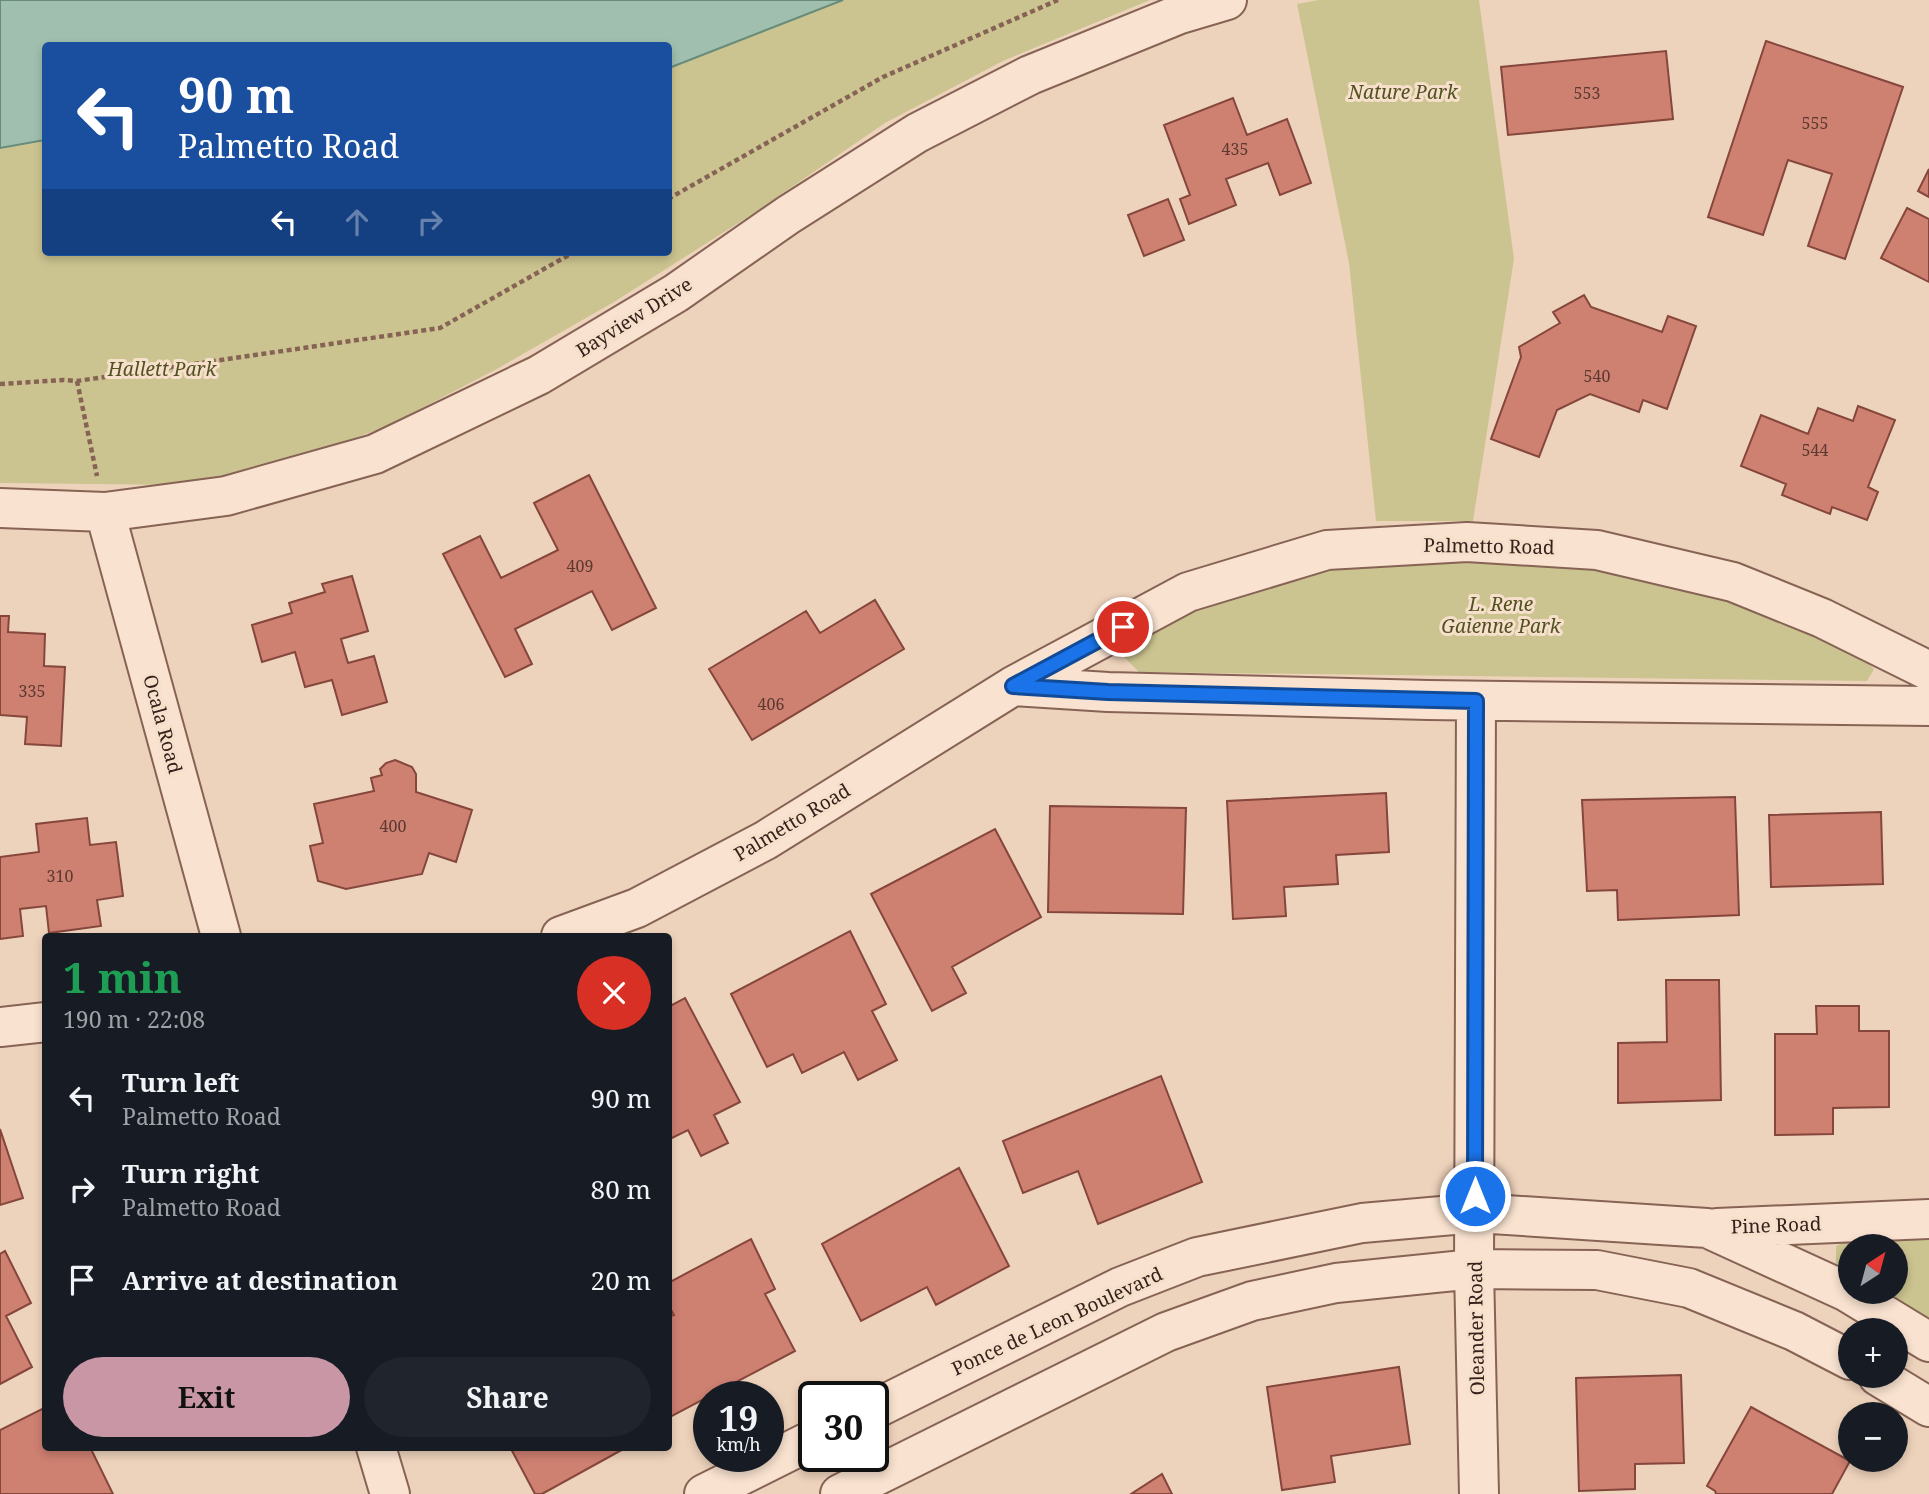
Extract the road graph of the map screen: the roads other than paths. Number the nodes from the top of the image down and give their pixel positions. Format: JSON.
{"nodes":[{"id":1,"x":1227,"y":0,"type":"edge"},
{"id":2,"x":0,"y":508,"type":"edge"},
{"id":3,"x":105,"y":512,"type":"junction"},
{"id":4,"x":1929,"y":671,"type":"edge"},
{"id":5,"x":1013,"y":686,"type":"junction"},
{"id":6,"x":1476,"y":701,"type":"junction"},
{"id":7,"x":1929,"y":706,"type":"edge"},
{"id":8,"x":220,"y":933,"type":"edge"},
{"id":9,"x":569,"y":933,"type":"edge"},
{"id":10,"x":42,"y":1022,"type":"edge"},
{"id":11,"x":0,"y":1027,"type":"edge"},
{"id":12,"x":1475,"y":1213,"type":"junction"},
{"id":13,"x":1929,"y":1219,"type":"edge"},
{"id":14,"x":1707,"y":1228,"type":"junction"},
{"id":15,"x":1474,"y":1269,"type":"junction"},
{"id":16,"x":1929,"y":1342,"type":"edge"},
{"id":17,"x":1838,"y":1354,"type":"edge"},
{"id":18,"x":1898,"y":1388,"type":"edge"},
{"id":19,"x":889,"y":1402,"type":"edge"},
{"id":20,"x":1929,"y":1407,"type":"edge"},
{"id":21,"x":798,"y":1447,"type":"edge"},
{"id":22,"x":377,"y":1451,"type":"edge"},
{"id":23,"x":390,"y":1494,"type":"edge"},
{"id":24,"x":704,"y":1494,"type":"edge"},
{"id":25,"x":840,"y":1494,"type":"edge"},
{"id":26,"x":1479,"y":1494,"type":"edge"}],
"edges":[{"from":1,"to":3,"type":"street","name":"Bayview Drive"},
{"from":2,"to":3,"type":"street","name":"Bayview Drive"},
{"from":3,"to":8,"type":"street","name":"Ocala Road"},
{"from":4,"to":5,"type":"street","name":"Palmetto Road"},
{"from":5,"to":6,"type":"street"},
{"from":5,"to":9,"type":"street","name":"Palmetto Road"},
{"from":6,"to":7,"type":"street"},
{"from":6,"to":12,"type":"street","name":"Oleander Road"},
{"from":10,"to":11,"type":"street"},
{"from":12,"to":14,"type":"street","name":"Ponce de Leon Boulevard"},
{"from":12,"to":15,"type":"street","name":"Oleander Road"},
{"from":12,"to":19,"type":"street","name":"Ponce de Leon Boulevard"},
{"from":13,"to":14,"type":"street","name":"Pine Road"},
{"from":14,"to":16,"type":"street","name":"Ponce de Leon Boulevard"},
{"from":15,"to":17,"type":"street"},
{"from":15,"to":25,"type":"street"},
{"from":15,"to":26,"type":"street","name":"Oleander Road"},
{"from":18,"to":20,"type":"street"},
{"from":21,"to":24,"type":"street"},
{"from":22,"to":23,"type":"street"}]}
